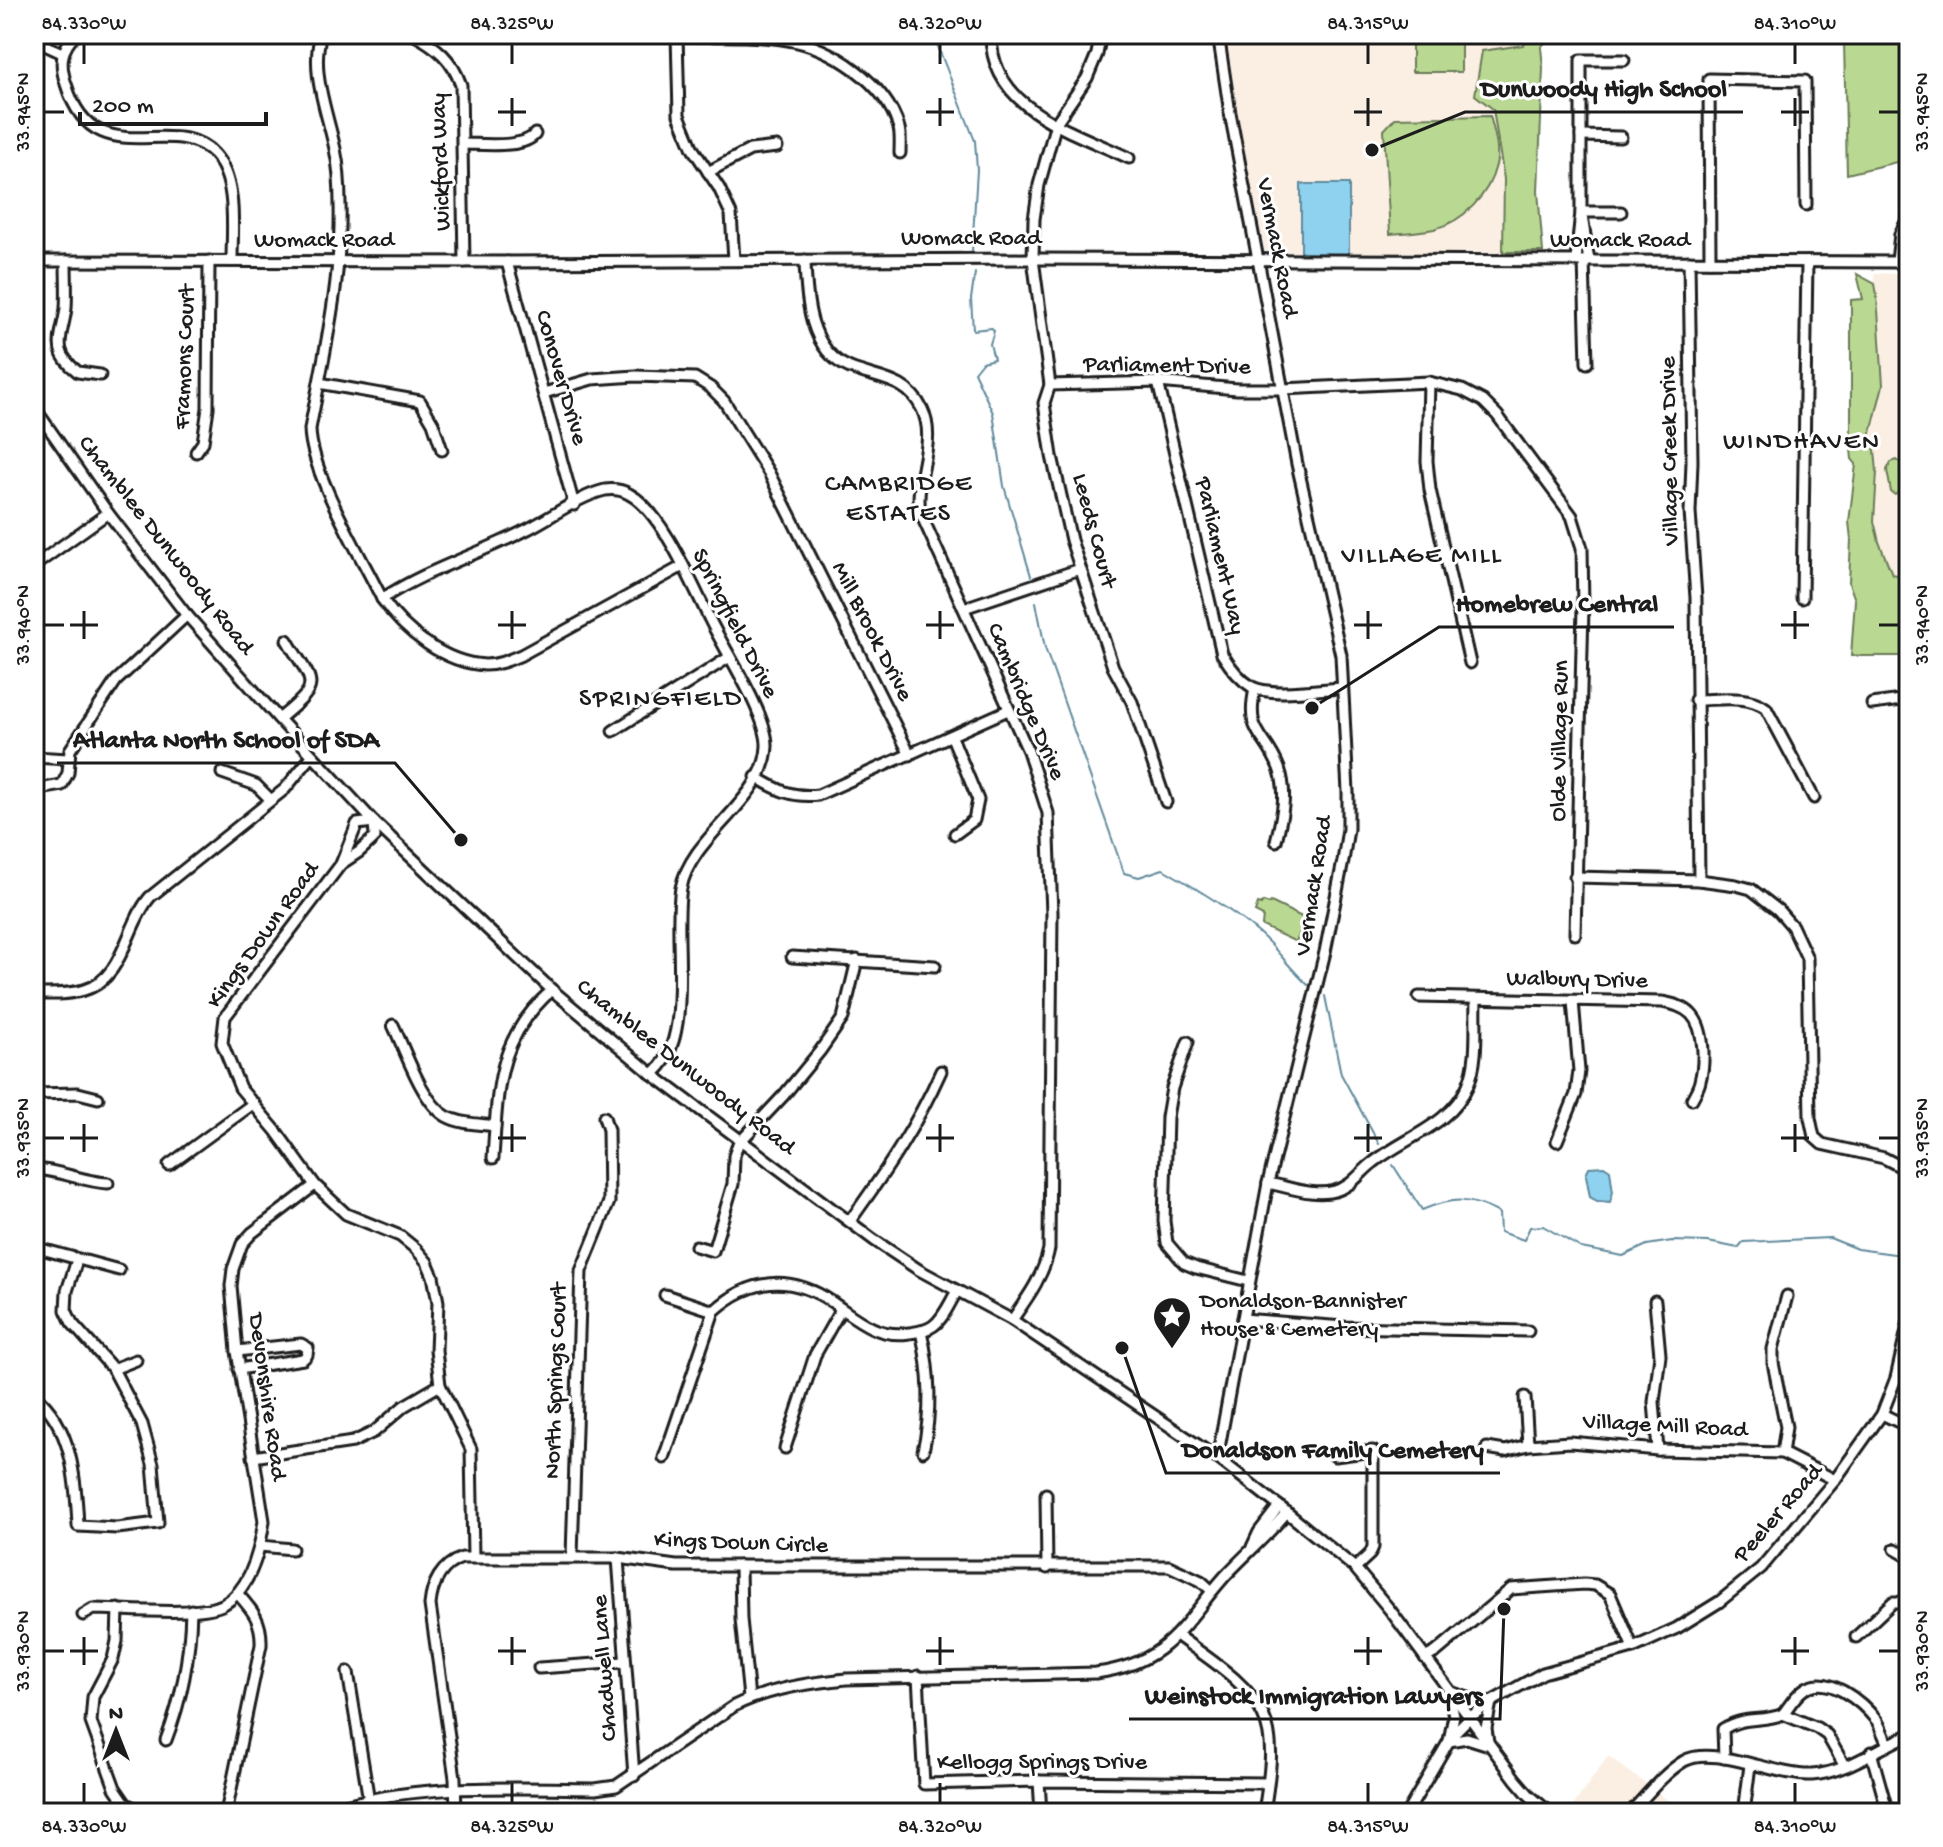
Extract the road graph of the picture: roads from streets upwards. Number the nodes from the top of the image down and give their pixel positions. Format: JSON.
{"nodes":[{"id":1,"x":76,"y":34,"type":"edge"},
{"id":2,"x":321,"y":34,"type":"edge"},
{"id":3,"x":413,"y":34,"type":"edge"},
{"id":4,"x":991,"y":34,"type":"edge"},
{"id":5,"x":1101,"y":34,"type":"edge"},
{"id":6,"x":1218,"y":34,"type":"edge"},
{"id":7,"x":677,"y":35,"type":"edge"},
{"id":8,"x":792,"y":37,"type":"edge"},
{"id":9,"x":34,"y":40,"type":"edge"},
{"id":10,"x":62,"y":53,"type":"junction"},
{"id":11,"x":1624,"y":60,"type":"dead end"},
{"id":12,"x":1056,"y":123,"type":"junction"},
{"id":13,"x":535,"y":134,"type":"dead end"},
{"id":14,"x":1581,"y":136,"type":"junction"},
{"id":15,"x":1621,"y":137,"type":"dead end"},
{"id":16,"x":463,"y":144,"type":"junction"},
{"id":17,"x":777,"y":147,"type":"dead end"},
{"id":18,"x":900,"y":153,"type":"dead end"},
{"id":19,"x":1129,"y":158,"type":"dead end"},
{"id":20,"x":708,"y":172,"type":"junction"},
{"id":21,"x":1806,"y":205,"type":"dead end"},
{"id":22,"x":1581,"y":212,"type":"junction"},
{"id":23,"x":1621,"y":212,"type":"dead end"},
{"id":24,"x":1909,"y":216,"type":"edge"},
{"id":25,"x":1033,"y":259,"type":"junction"},
{"id":26,"x":1259,"y":259,"type":"junction"},
{"id":27,"x":734,"y":260,"type":"junction"},
{"id":28,"x":805,"y":260,"type":"junction"},
{"id":29,"x":34,"y":261,"type":"edge"},
{"id":30,"x":66,"y":261,"type":"junction"},
{"id":31,"x":209,"y":261,"type":"junction"},
{"id":32,"x":232,"y":261,"type":"junction"},
{"id":33,"x":339,"y":261,"type":"junction"},
{"id":34,"x":1583,"y":261,"type":"junction"},
{"id":35,"x":1689,"y":261,"type":"junction"},
{"id":36,"x":1710,"y":261,"type":"junction"},
{"id":37,"x":464,"y":262,"type":"junction"},
{"id":38,"x":507,"y":262,"type":"junction"},
{"id":39,"x":1807,"y":262,"type":"junction"},
{"id":40,"x":1897,"y":262,"type":"junction"},
{"id":41,"x":1909,"y":262,"type":"edge"},
{"id":42,"x":1587,"y":363,"type":"dead end"},
{"id":43,"x":100,"y":375,"type":"dead end"},
{"id":44,"x":1158,"y":382,"type":"junction"},
{"id":45,"x":1429,"y":382,"type":"junction"},
{"id":46,"x":319,"y":383,"type":"junction"},
{"id":47,"x":1050,"y":385,"type":"junction"},
{"id":48,"x":1283,"y":389,"type":"junction"},
{"id":49,"x":544,"y":393,"type":"junction"},
{"id":50,"x":34,"y":407,"type":"edge"},
{"id":51,"x":442,"y":450,"type":"dead end"},
{"id":52,"x":196,"y":452,"type":"dead end"},
{"id":53,"x":574,"y":505,"type":"junction"},
{"id":54,"x":108,"y":513,"type":"junction"},
{"id":55,"x":34,"y":566,"type":"edge"},
{"id":56,"x":683,"y":566,"type":"junction"},
{"id":57,"x":1080,"y":569,"type":"junction"},
{"id":58,"x":1802,"y":598,"type":"dead end"},
{"id":59,"x":382,"y":599,"type":"junction"},
{"id":60,"x":964,"y":608,"type":"junction"},
{"id":61,"x":187,"y":615,"type":"junction"},
{"id":62,"x":287,"y":640,"type":"dead end"},
{"id":63,"x":728,"y":658,"type":"junction"},
{"id":64,"x":1470,"y":663,"type":"dead end"},
{"id":65,"x":1342,"y":688,"type":"junction"},
{"id":66,"x":1255,"y":689,"type":"junction"},
{"id":67,"x":1909,"y":699,"type":"edge"},
{"id":68,"x":1695,"y":700,"type":"junction"},
{"id":69,"x":1872,"y":704,"type":"dead end"},
{"id":70,"x":1008,"y":710,"type":"junction"},
{"id":71,"x":279,"y":719,"type":"junction"},
{"id":72,"x":613,"y":731,"type":"dead end"},
{"id":73,"x":952,"y":737,"type":"junction"},
{"id":74,"x":910,"y":755,"type":"junction"},
{"id":75,"x":312,"y":756,"type":"junction"},
{"id":76,"x":34,"y":757,"type":"edge"},
{"id":77,"x":68,"y":759,"type":"junction"},
{"id":78,"x":222,"y":773,"type":"dead end"},
{"id":79,"x":756,"y":777,"type":"junction"},
{"id":80,"x":34,"y":784,"type":"edge"},
{"id":81,"x":1814,"y":798,"type":"dead end"},
{"id":82,"x":271,"y":800,"type":"junction"},
{"id":83,"x":1166,"y":802,"type":"dead end"},
{"id":84,"x":374,"y":822,"type":"junction"},
{"id":85,"x":955,"y":834,"type":"dead end"},
{"id":86,"x":1276,"y":841,"type":"dead end"},
{"id":87,"x":341,"y":864,"type":"junction"},
{"id":88,"x":1575,"y":877,"type":"junction"},
{"id":89,"x":1699,"y":880,"type":"junction"},
{"id":90,"x":1575,"y":934,"type":"dead end"},
{"id":91,"x":792,"y":957,"type":"dead end"},
{"id":92,"x":857,"y":960,"type":"junction"},
{"id":93,"x":935,"y":966,"type":"dead end"},
{"id":94,"x":552,"y":990,"type":"junction"},
{"id":95,"x":34,"y":994,"type":"edge"},
{"id":96,"x":1419,"y":997,"type":"dead end"},
{"id":97,"x":1476,"y":999,"type":"junction"},
{"id":98,"x":1573,"y":1001,"type":"junction"},
{"id":99,"x":393,"y":1025,"type":"dead end"},
{"id":100,"x":1188,"y":1042,"type":"dead end"},
{"id":101,"x":941,"y":1071,"type":"dead end"},
{"id":102,"x":652,"y":1074,"type":"junction"},
{"id":103,"x":34,"y":1094,"type":"edge"},
{"id":104,"x":98,"y":1098,"type":"dead end"},
{"id":105,"x":1692,"y":1099,"type":"dead end"},
{"id":106,"x":254,"y":1103,"type":"junction"},
{"id":107,"x":604,"y":1117,"type":"dead end"},
{"id":108,"x":495,"y":1126,"type":"junction"},
{"id":109,"x":742,"y":1140,"type":"junction"},
{"id":110,"x":1557,"y":1141,"type":"dead end"},
{"id":111,"x":493,"y":1158,"type":"dead end"},
{"id":112,"x":169,"y":1165,"type":"dead end"},
{"id":113,"x":34,"y":1169,"type":"edge"},
{"id":114,"x":1909,"y":1171,"type":"edge"},
{"id":115,"x":108,"y":1183,"type":"dead end"},
{"id":116,"x":1268,"y":1183,"type":"junction"},
{"id":117,"x":315,"y":1185,"type":"junction"},
{"id":118,"x":850,"y":1221,"type":"junction"},
{"id":119,"x":696,"y":1246,"type":"dead end"},
{"id":120,"x":34,"y":1247,"type":"edge"},
{"id":121,"x":77,"y":1260,"type":"junction"},
{"id":122,"x":119,"y":1270,"type":"dead end"},
{"id":123,"x":1248,"y":1281,"type":"junction"},
{"id":124,"x":957,"y":1291,"type":"junction"},
{"id":125,"x":665,"y":1295,"type":"dead end"},
{"id":126,"x":1787,"y":1296,"type":"dead end"},
{"id":127,"x":1655,"y":1301,"type":"dead end"},
{"id":128,"x":841,"y":1309,"type":"junction"},
{"id":129,"x":714,"y":1311,"type":"junction"},
{"id":130,"x":1243,"y":1319,"type":"junction"},
{"id":131,"x":1012,"y":1320,"type":"junction"},
{"id":132,"x":1909,"y":1321,"type":"edge"},
{"id":133,"x":921,"y":1331,"type":"junction"},
{"id":134,"x":1528,"y":1331,"type":"dead end"},
{"id":135,"x":237,"y":1351,"type":"junction"},
{"id":136,"x":136,"y":1360,"type":"dead end"},
{"id":137,"x":113,"y":1369,"type":"junction"},
{"id":138,"x":239,"y":1369,"type":"junction"},
{"id":139,"x":440,"y":1385,"type":"junction"},
{"id":140,"x":34,"y":1395,"type":"edge"},
{"id":141,"x":1525,"y":1397,"type":"dead end"},
{"id":142,"x":1882,"y":1414,"type":"junction"},
{"id":143,"x":1909,"y":1427,"type":"edge"},
{"id":144,"x":1528,"y":1445,"type":"junction"},
{"id":145,"x":785,"y":1448,"type":"dead end"},
{"id":146,"x":1487,"y":1448,"type":"dead end"},
{"id":147,"x":1658,"y":1450,"type":"junction"},
{"id":148,"x":923,"y":1451,"type":"dead end"},
{"id":149,"x":1782,"y":1453,"type":"junction"},
{"id":150,"x":1335,"y":1456,"type":"dead end"},
{"id":151,"x":253,"y":1457,"type":"junction"},
{"id":152,"x":1214,"y":1457,"type":"junction"},
{"id":153,"x":664,"y":1458,"type":"dead end"},
{"id":154,"x":1835,"y":1480,"type":"junction"},
{"id":155,"x":1046,"y":1494,"type":"dead end"},
{"id":156,"x":1283,"y":1509,"type":"junction"},
{"id":157,"x":260,"y":1546,"type":"junction"},
{"id":158,"x":292,"y":1549,"type":"dead end"},
{"id":159,"x":1895,"y":1549,"type":"dead end"},
{"id":160,"x":572,"y":1556,"type":"junction"},
{"id":161,"x":473,"y":1557,"type":"junction"},
{"id":162,"x":1909,"y":1557,"type":"edge"},
{"id":163,"x":618,"y":1558,"type":"junction"},
{"id":164,"x":740,"y":1566,"type":"junction"},
{"id":165,"x":1047,"y":1568,"type":"junction"},
{"id":166,"x":1355,"y":1568,"type":"junction"},
{"id":167,"x":1212,"y":1591,"type":"junction"},
{"id":168,"x":238,"y":1594,"type":"junction"},
{"id":169,"x":1909,"y":1607,"type":"edge"},
{"id":170,"x":118,"y":1609,"type":"junction"},
{"id":171,"x":191,"y":1610,"type":"junction"},
{"id":172,"x":83,"y":1615,"type":"dead end"},
{"id":173,"x":1178,"y":1636,"type":"junction"},
{"id":174,"x":1856,"y":1637,"type":"dead end"},
{"id":175,"x":1633,"y":1648,"type":"junction"},
{"id":176,"x":1425,"y":1658,"type":"junction"},
{"id":177,"x":624,"y":1662,"type":"junction"},
{"id":178,"x":539,"y":1668,"type":"dead end"},
{"id":179,"x":348,"y":1672,"type":"dead end"},
{"id":180,"x":918,"y":1676,"type":"junction"},
{"id":181,"x":1448,"y":1691,"type":"junction"},
{"id":182,"x":749,"y":1698,"type":"junction"},
{"id":183,"x":1491,"y":1702,"type":"junction"},
{"id":184,"x":1783,"y":1714,"type":"junction"},
{"id":185,"x":1469,"y":1718,"type":"junction"},
{"id":186,"x":1909,"y":1735,"type":"edge"},
{"id":187,"x":166,"y":1740,"type":"dead end"},
{"id":188,"x":1449,"y":1741,"type":"junction"},
{"id":189,"x":1888,"y":1744,"type":"junction"},
{"id":190,"x":1489,"y":1745,"type":"junction"},
{"id":191,"x":1871,"y":1752,"type":"junction"},
{"id":192,"x":1724,"y":1758,"type":"junction"},
{"id":193,"x":1750,"y":1765,"type":"junction"},
{"id":194,"x":1844,"y":1765,"type":"junction"},
{"id":195,"x":634,"y":1776,"type":"junction"},
{"id":196,"x":1039,"y":1781,"type":"junction"},
{"id":197,"x":1267,"y":1783,"type":"junction"},
{"id":198,"x":454,"y":1789,"type":"junction"},
{"id":199,"x":369,"y":1801,"type":"junction"},
{"id":200,"x":331,"y":1809,"type":"dead end"},
{"id":201,"x":143,"y":1813,"type":"edge"},
{"id":202,"x":226,"y":1813,"type":"edge"},
{"id":203,"x":371,"y":1813,"type":"edge"},
{"id":204,"x":456,"y":1813,"type":"edge"},
{"id":205,"x":1041,"y":1813,"type":"edge"},
{"id":206,"x":1264,"y":1813,"type":"edge"},
{"id":207,"x":1407,"y":1813,"type":"edge"},
{"id":208,"x":1550,"y":1813,"type":"edge"},
{"id":209,"x":1630,"y":1813,"type":"edge"},
{"id":210,"x":1744,"y":1813,"type":"edge"},
{"id":211,"x":1888,"y":1813,"type":"edge"}],
"edges":[{"from":1,"to":10,"type":"street"},
{"from":2,"to":33,"type":"street"},
{"from":3,"to":16,"type":"street","name":"Wickford Way"},
{"from":4,"to":12,"type":"street"},
{"from":5,"to":12,"type":"street","name":"Leeds Court"},
{"from":6,"to":26,"type":"street","name":"Vermack Road"},
{"from":7,"to":8,"type":"street"},
{"from":7,"to":20,"type":"street"},
{"from":8,"to":18,"type":"street"},
{"from":9,"to":10,"type":"street"},
{"from":10,"to":32,"type":"street"},
{"from":11,"to":14,"type":"street"},
{"from":12,"to":19,"type":"street"},
{"from":12,"to":25,"type":"street","name":"Leeds Court"},
{"from":13,"to":16,"type":"street"},
{"from":14,"to":15,"type":"street"},
{"from":14,"to":22,"type":"street"},
{"from":16,"to":37,"type":"street","name":"Wickford Way"},
{"from":17,"to":20,"type":"street"},
{"from":20,"to":27,"type":"street"},
{"from":21,"to":36,"type":"street"},
{"from":22,"to":23,"type":"street"},
{"from":22,"to":34,"type":"street"},
{"from":24,"to":40,"type":"street"},
{"from":25,"to":26,"type":"street","name":"Womack Road"},
{"from":25,"to":28,"type":"street","name":"Womack Road"},
{"from":25,"to":47,"type":"street","name":"Leeds Court"},
{"from":26,"to":34,"type":"street","name":"Womack Road"},
{"from":26,"to":48,"type":"street","name":"Vermack Road"},
{"from":27,"to":28,"type":"street","name":"Womack Road"},
{"from":27,"to":38,"type":"street","name":"Womack Road"},
{"from":28,"to":60,"type":"street","name":"Cambridge Drive"},
{"from":29,"to":30,"type":"street","name":"Womack Road"},
{"from":30,"to":31,"type":"street","name":"Womack Road"},
{"from":30,"to":43,"type":"street"},
{"from":31,"to":32,"type":"street","name":"Womack Road"},
{"from":31,"to":52,"type":"street","name":"Framons Court"},
{"from":32,"to":33,"type":"street","name":"Womack Road"},
{"from":33,"to":37,"type":"street","name":"Womack Road"},
{"from":33,"to":46,"type":"street"},
{"from":34,"to":35,"type":"street","name":"Womack Road"},
{"from":34,"to":42,"type":"street"},
{"from":35,"to":36,"type":"street","name":"Womack Road"},
{"from":35,"to":68,"type":"street","name":"Village Creek Drive"},
{"from":36,"to":39,"type":"street","name":"Womack Road"},
{"from":37,"to":38,"type":"street","name":"Womack Road"},
{"from":38,"to":49,"type":"street","name":"Conover Drive"},
{"from":39,"to":40,"type":"street","name":"Womack Road"},
{"from":39,"to":58,"type":"street"},
{"from":40,"to":41,"type":"street","name":"Womack Road"},
{"from":44,"to":47,"type":"street","name":"Parliament Drive"},
{"from":44,"to":48,"type":"street","name":"Parliament Drive"},
{"from":44,"to":66,"type":"street","name":"Parliament Way"},
{"from":45,"to":48,"type":"street","name":"Olde Village Run"},
{"from":45,"to":64,"type":"street"},
{"from":45,"to":88,"type":"street","name":"Olde Village Run"},
{"from":46,"to":51,"type":"street"},
{"from":46,"to":59,"type":"street"},
{"from":47,"to":57,"type":"street","name":"Leeds Court"},
{"from":48,"to":65,"type":"street","name":"Vermack Road"},
{"from":49,"to":53,"type":"street","name":"Conover Drive"},
{"from":49,"to":74,"type":"street","name":"Mill Brook Drive"},
{"from":50,"to":54,"type":"street","name":"Chamblee Dunwoody Road"},
{"from":53,"to":56,"type":"street","name":"Springfield Drive"},
{"from":53,"to":59,"type":"street","name":"Springfield Drive"},
{"from":54,"to":55,"type":"street"},
{"from":54,"to":61,"type":"street","name":"Chamblee Dunwoody Road"},
{"from":56,"to":59,"type":"street"},
{"from":56,"to":63,"type":"street","name":"Springfield Drive"},
{"from":57,"to":60,"type":"street"},
{"from":57,"to":83,"type":"street","name":"Leeds Court"},
{"from":60,"to":70,"type":"street","name":"Cambridge Drive"},
{"from":61,"to":71,"type":"street","name":"Chamblee Dunwoody Road"},
{"from":61,"to":77,"type":"street"},
{"from":62,"to":71,"type":"street"},
{"from":63,"to":72,"type":"street"},
{"from":63,"to":79,"type":"street","name":"Springfield Drive"},
{"from":65,"to":66,"type":"street"},
{"from":65,"to":116,"type":"street","name":"Vermack Road"},
{"from":66,"to":86,"type":"street"},
{"from":67,"to":69,"type":"street"},
{"from":68,"to":81,"type":"street"},
{"from":68,"to":89,"type":"street","name":"Village Creek Drive"},
{"from":70,"to":73,"type":"street"},
{"from":70,"to":131,"type":"street","name":"Cambridge Drive"},
{"from":71,"to":75,"type":"street","name":"Chamblee Dunwoody Road"},
{"from":73,"to":74,"type":"street"},
{"from":73,"to":85,"type":"street"},
{"from":74,"to":79,"type":"street"},
{"from":75,"to":82,"type":"street"},
{"from":75,"to":84,"type":"street","name":"Chamblee Dunwoody Road"},
{"from":76,"to":77,"type":"street"},
{"from":77,"to":80,"type":"street"},
{"from":78,"to":82,"type":"street"},
{"from":79,"to":102,"type":"street","name":"Springfield Drive"},
{"from":82,"to":95,"type":"street"},
{"from":84,"to":87,"type":"street","name":"Kings Down Road"},
{"from":84,"to":87,"type":"street","name":"Kings Down Road"},
{"from":84,"to":94,"type":"street","name":"Chamblee Dunwoody Road"},
{"from":87,"to":106,"type":"street","name":"Kings Down Road"},
{"from":88,"to":89,"type":"street"},
{"from":88,"to":90,"type":"street","name":"Olde Village Run"},
{"from":89,"to":114,"type":"street"},
{"from":91,"to":92,"type":"street"},
{"from":92,"to":93,"type":"street"},
{"from":92,"to":109,"type":"street"},
{"from":94,"to":102,"type":"street","name":"Chamblee Dunwoody Road"},
{"from":94,"to":108,"type":"street"},
{"from":96,"to":97,"type":"street","name":"Walbury Drive"},
{"from":97,"to":98,"type":"street","name":"Walbury Drive"},
{"from":97,"to":116,"type":"street"},
{"from":98,"to":105,"type":"street","name":"Walbury Drive"},
{"from":98,"to":110,"type":"street"},
{"from":99,"to":108,"type":"street"},
{"from":100,"to":123,"type":"street"},
{"from":101,"to":118,"type":"street"},
{"from":102,"to":109,"type":"street","name":"Chamblee Dunwoody Road"},
{"from":103,"to":104,"type":"street"},
{"from":106,"to":112,"type":"street"},
{"from":106,"to":117,"type":"street","name":"Kings Down Road"},
{"from":107,"to":160,"type":"street","name":"North Springs Court"},
{"from":108,"to":111,"type":"street"},
{"from":109,"to":118,"type":"street","name":"Chamblee Dunwoody Road"},
{"from":109,"to":119,"type":"street"},
{"from":113,"to":115,"type":"street"},
{"from":116,"to":123,"type":"street","name":"Vermack Road"},
{"from":117,"to":135,"type":"street","name":"Devonshire Road"},
{"from":117,"to":139,"type":"street","name":"Kings Down Road"},
{"from":118,"to":124,"type":"street","name":"Chamblee Dunwoody Road"},
{"from":120,"to":121,"type":"street"},
{"from":121,"to":122,"type":"street"},
{"from":121,"to":137,"type":"street"},
{"from":123,"to":130,"type":"street","name":"Vermack Road"},
{"from":124,"to":131,"type":"street","name":"Chamblee Dunwoody Road"},
{"from":124,"to":133,"type":"street"},
{"from":125,"to":129,"type":"street"},
{"from":126,"to":149,"type":"street"},
{"from":127,"to":147,"type":"street"},
{"from":128,"to":129,"type":"street"},
{"from":128,"to":133,"type":"street"},
{"from":128,"to":145,"type":"street"},
{"from":129,"to":153,"type":"street"},
{"from":130,"to":134,"type":"street"},
{"from":130,"to":152,"type":"street","name":"Vermack Road"},
{"from":131,"to":152,"type":"street","name":"Chamblee Dunwoody Road"},
{"from":132,"to":142,"type":"street","name":"Peeler Road"},
{"from":133,"to":148,"type":"street"},
{"from":135,"to":138,"type":"street","name":"Devonshire Road"},
{"from":135,"to":138,"type":"street"},
{"from":136,"to":137,"type":"street"},
{"from":137,"to":140,"type":"street"},
{"from":138,"to":151,"type":"street","name":"Devonshire Road"},
{"from":139,"to":151,"type":"street"},
{"from":139,"to":161,"type":"street","name":"Kings Down Road"},
{"from":141,"to":144,"type":"street"},
{"from":142,"to":143,"type":"street"},
{"from":142,"to":154,"type":"street","name":"Peeler Road"},
{"from":144,"to":146,"type":"street","name":"Village Mill Road"},
{"from":144,"to":147,"type":"street","name":"Village Mill Road"},
{"from":147,"to":149,"type":"street","name":"Village Mill Road"},
{"from":149,"to":154,"type":"street","name":"Village Mill Road"},
{"from":150,"to":166,"type":"street"},
{"from":151,"to":157,"type":"street","name":"Devonshire Road"},
{"from":152,"to":156,"type":"street","name":"Chamblee Dunwoody Road"},
{"from":154,"to":175,"type":"street","name":"Peeler Road"},
{"from":155,"to":165,"type":"street"},
{"from":156,"to":166,"type":"street","name":"Chamblee Dunwoody Road"},
{"from":156,"to":167,"type":"street"},
{"from":157,"to":158,"type":"street"},
{"from":157,"to":168,"type":"street","name":"Devonshire Road"},
{"from":159,"to":162,"type":"street"},
{"from":160,"to":161,"type":"street","name":"Kings Down Circle"},
{"from":160,"to":163,"type":"street","name":"Kings Down Circle"},
{"from":161,"to":198,"type":"street","name":"Kings Down Circle"},
{"from":163,"to":164,"type":"street","name":"Kings Down Circle"},
{"from":163,"to":177,"type":"street","name":"Chadwell Lane"},
{"from":164,"to":165,"type":"street","name":"Kings Down Circle"},
{"from":164,"to":182,"type":"street"},
{"from":165,"to":167,"type":"street","name":"Kings Down Circle"},
{"from":166,"to":176,"type":"street","name":"Chamblee Dunwoody Road"},
{"from":167,"to":173,"type":"street"},
{"from":168,"to":171,"type":"street"},
{"from":168,"to":202,"type":"street"},
{"from":169,"to":174,"type":"street"},
{"from":170,"to":171,"type":"street"},
{"from":170,"to":172,"type":"street"},
{"from":170,"to":201,"type":"street"},
{"from":171,"to":187,"type":"street"},
{"from":173,"to":180,"type":"street"},
{"from":173,"to":197,"type":"street"},
{"from":175,"to":176,"type":"street"},
{"from":175,"to":183,"type":"street","name":"Peeler Road"},
{"from":176,"to":181,"type":"street"},
{"from":177,"to":178,"type":"street"},
{"from":177,"to":195,"type":"street","name":"Chadwell Lane"},
{"from":179,"to":199,"type":"street"},
{"from":180,"to":182,"type":"street"},
{"from":180,"to":196,"type":"street","name":"Kellogg Springs Drive"},
{"from":181,"to":183,"type":"street"},
{"from":181,"to":185,"type":"street"},
{"from":181,"to":188,"type":"street"},
{"from":182,"to":195,"type":"street"},
{"from":183,"to":185,"type":"street","name":"Peeler Road"},
{"from":183,"to":190,"type":"street"},
{"from":184,"to":189,"type":"street"},
{"from":184,"to":192,"type":"street"},
{"from":184,"to":194,"type":"street"},
{"from":185,"to":188,"type":"street"},
{"from":185,"to":190,"type":"street"},
{"from":186,"to":189,"type":"street"},
{"from":188,"to":190,"type":"street"},
{"from":188,"to":207,"type":"street"},
{"from":189,"to":191,"type":"street"},
{"from":190,"to":208,"type":"street"},
{"from":191,"to":194,"type":"street"},
{"from":191,"to":211,"type":"street"},
{"from":192,"to":193,"type":"street"},
{"from":192,"to":209,"type":"street"},
{"from":193,"to":194,"type":"street"},
{"from":193,"to":210,"type":"street"},
{"from":195,"to":198,"type":"street"},
{"from":196,"to":197,"type":"street","name":"Kellogg Springs Drive"},
{"from":196,"to":205,"type":"street"},
{"from":197,"to":206,"type":"street"},
{"from":198,"to":199,"type":"street"},
{"from":198,"to":204,"type":"street","name":"Kings Down Circle"},
{"from":199,"to":200,"type":"street"},
{"from":199,"to":203,"type":"street"}]}
